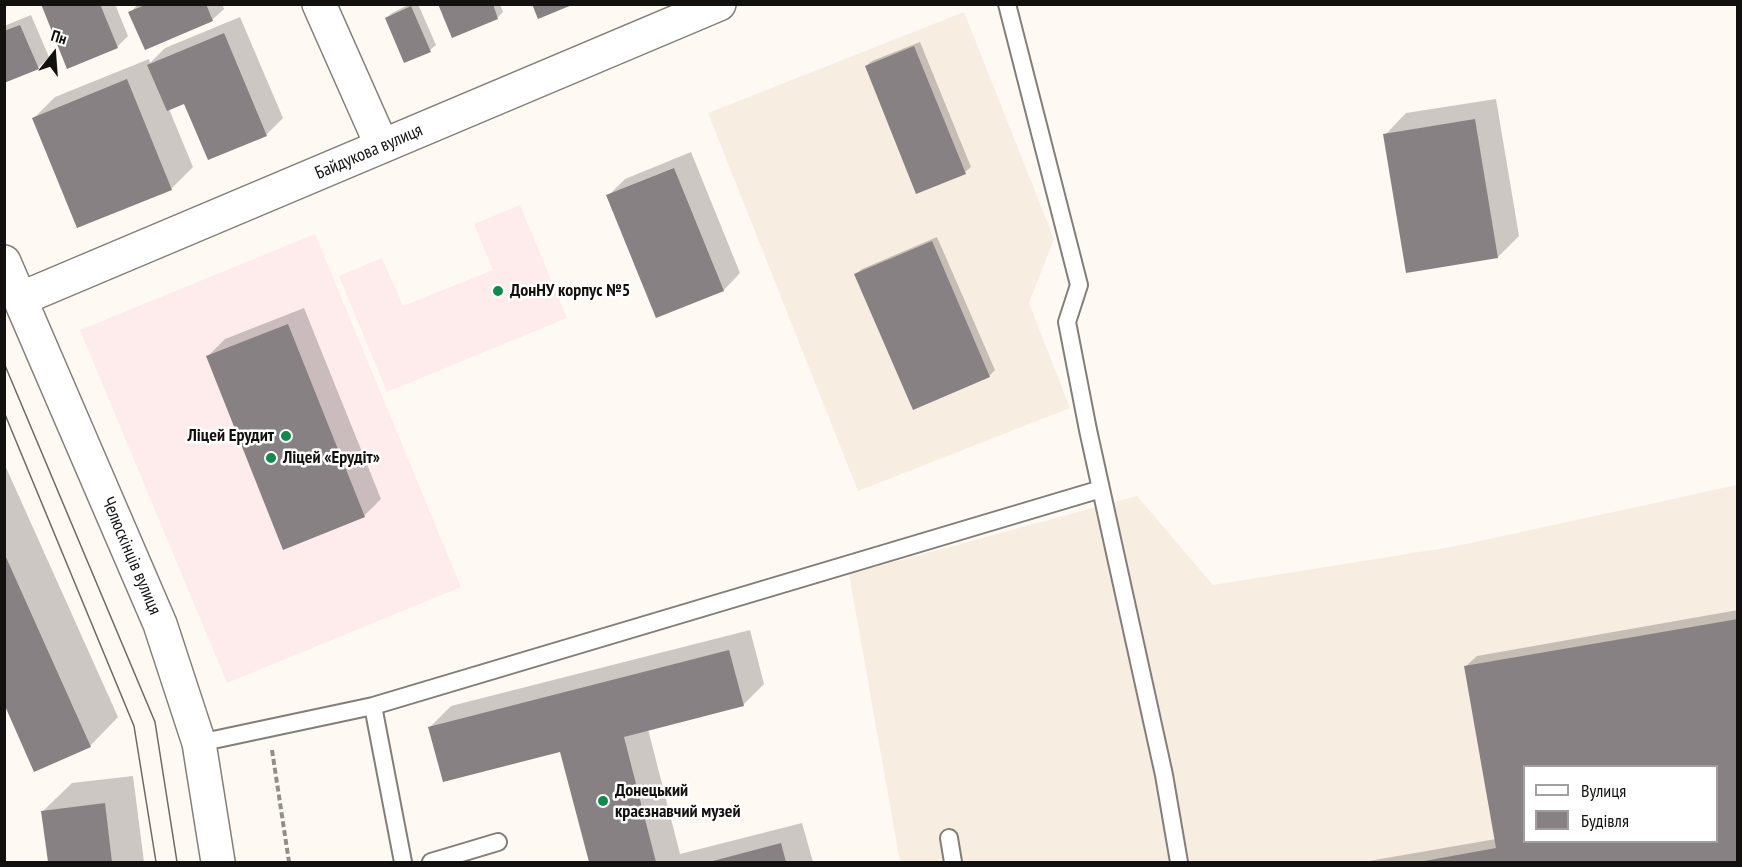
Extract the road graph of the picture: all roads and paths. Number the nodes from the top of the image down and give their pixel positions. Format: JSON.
{"nodes":[{"id":1,"x":319,"y":4,"type":"edge"},
{"id":2,"x":1007,"y":4,"type":"edge"},
{"id":3,"x":701,"y":8,"type":"edge"},
{"id":4,"x":382,"y":146,"type":"junction"},
{"id":5,"x":4,"y":262,"type":"edge"},
{"id":6,"x":20,"y":299,"type":"junction"},
{"id":7,"x":1101,"y":489,"type":"junction"},
{"id":8,"x":374,"y":706,"type":"junction"},
{"id":9,"x":268,"y":728,"type":"junction"},
{"id":10,"x":199,"y":743,"type":"junction"},
{"id":11,"x":949,"y":838,"type":"dead end"},
{"id":12,"x":498,"y":842,"type":"dead end"},
{"id":13,"x":218,"y":862,"type":"edge"},
{"id":14,"x":289,"y":862,"type":"edge"},
{"id":15,"x":404,"y":862,"type":"edge"},
{"id":16,"x":431,"y":862,"type":"edge"},
{"id":17,"x":953,"y":862,"type":"edge"},
{"id":18,"x":1179,"y":862,"type":"edge"}],
"edges":[{"from":1,"to":4,"type":"main road"},
{"from":2,"to":7,"type":"lane"},
{"from":3,"to":4,"type":"main road","name":"Байдукова вулиця"},
{"from":4,"to":6,"type":"main road","name":"Байдукова вулиця"},
{"from":5,"to":6,"type":"main road","name":"Челюскінців вулиця"},
{"from":6,"to":10,"type":"main road","name":"Челюскінців вулиця"},
{"from":7,"to":8,"type":"lane"},
{"from":7,"to":18,"type":"lane"},
{"from":8,"to":9,"type":"lane"},
{"from":8,"to":15,"type":"lane"},
{"from":9,"to":10,"type":"lane"},
{"from":9,"to":14,"type":"path"},
{"from":10,"to":13,"type":"main road","name":"Челюскінців вулиця"},
{"from":11,"to":17,"type":"lane"},
{"from":12,"to":16,"type":"lane"}]}
